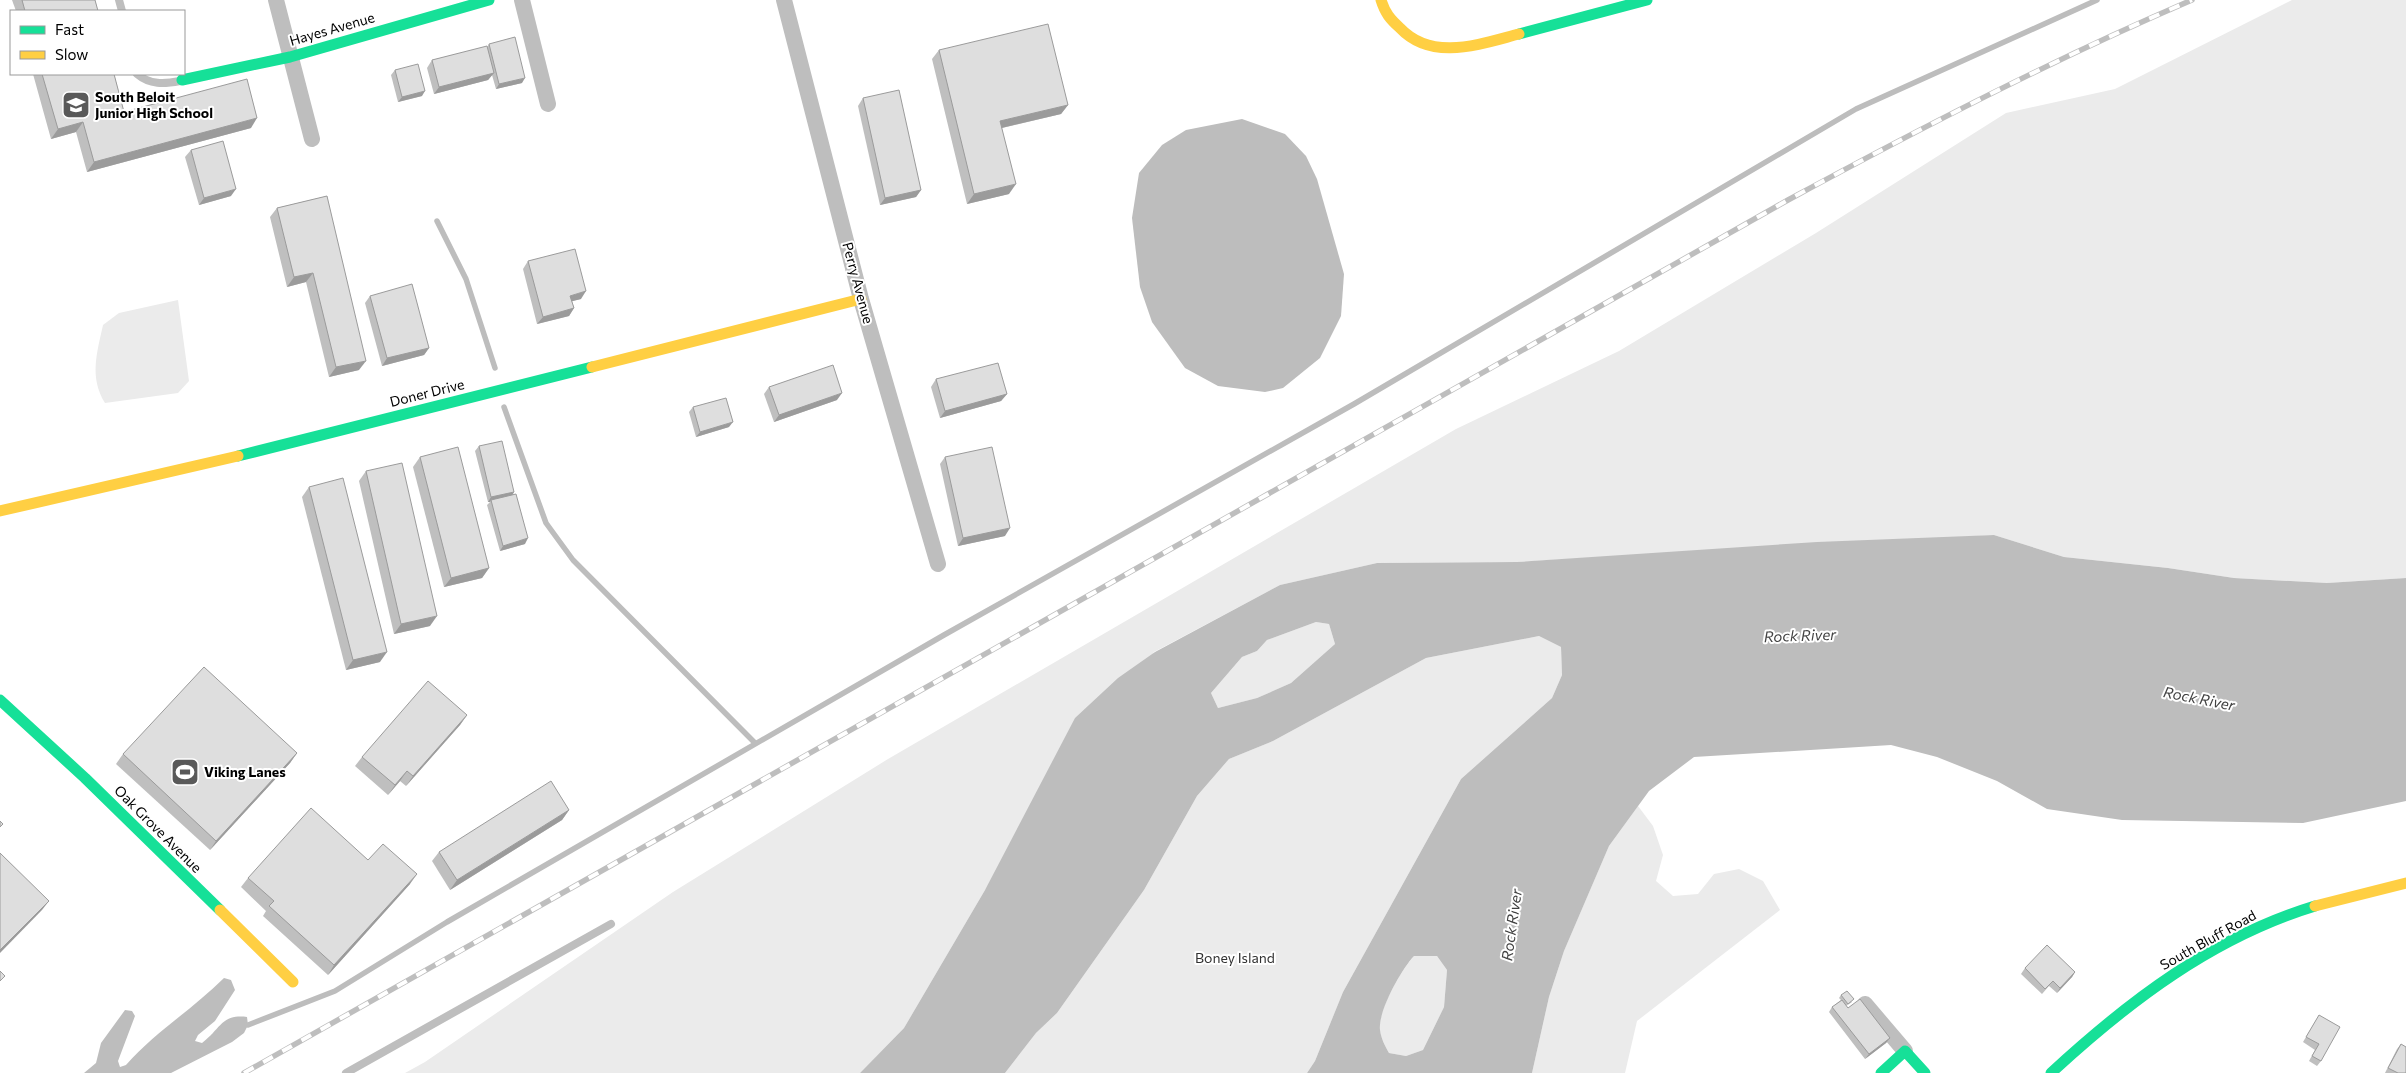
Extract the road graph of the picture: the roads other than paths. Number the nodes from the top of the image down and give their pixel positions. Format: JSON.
{"nodes":[{"id":1,"x":276,"y":0,"type":"edge"},
{"id":2,"x":489,"y":0,"type":"edge"},
{"id":3,"x":522,"y":0,"type":"edge"},
{"id":4,"x":784,"y":0,"type":"edge"},
{"id":5,"x":1381,"y":0,"type":"edge"},
{"id":6,"x":1647,"y":0,"type":"edge"},
{"id":7,"x":290,"y":57,"type":"junction"},
{"id":8,"x":138,"y":75,"type":"edge"},
{"id":9,"x":182,"y":80,"type":"joint"},
{"id":10,"x":548,"y":104,"type":"dead end"},
{"id":11,"x":312,"y":139,"type":"dead end"},
{"id":12,"x":861,"y":298,"type":"junction"},
{"id":13,"x":0,"y":511,"type":"edge"},
{"id":14,"x":938,"y":564,"type":"dead end"},
{"id":15,"x":0,"y":700,"type":"edge"},
{"id":16,"x":2406,"y":883,"type":"edge"},
{"id":17,"x":611,"y":924,"type":"dead end"},
{"id":18,"x":293,"y":982,"type":"dead end"},
{"id":19,"x":1865,"y":1004,"type":"edge"},
{"id":20,"x":1905,"y":1051,"type":"junction"},
{"id":21,"x":346,"y":1073,"type":"edge"},
{"id":22,"x":1881,"y":1073,"type":"edge"},
{"id":23,"x":1924,"y":1073,"type":"edge"},
{"id":24,"x":2051,"y":1073,"type":"edge"}],
"edges":[{"from":1,"to":7,"type":"street"},
{"from":2,"to":7,"type":"street","name":"Hayes Avenue"},
{"from":3,"to":10,"type":"street"},
{"from":4,"to":12,"type":"street","name":"Perry Avenue"},
{"from":5,"to":6,"type":"street"},
{"from":7,"to":9,"type":"street","name":"Hayes Avenue"},
{"from":7,"to":11,"type":"street"},
{"from":8,"to":9,"type":"lane"},
{"from":12,"to":13,"type":"street","name":"Doner Drive"},
{"from":12,"to":14,"type":"street","name":"Perry Avenue"},
{"from":15,"to":18,"type":"street","name":"Oak Grove Avenue"},
{"from":16,"to":24,"type":"street","name":"South Bluff Road"},
{"from":17,"to":21,"type":"lane"},
{"from":19,"to":20,"type":"street"},
{"from":20,"to":22,"type":"street"},
{"from":20,"to":23,"type":"street"}]}
